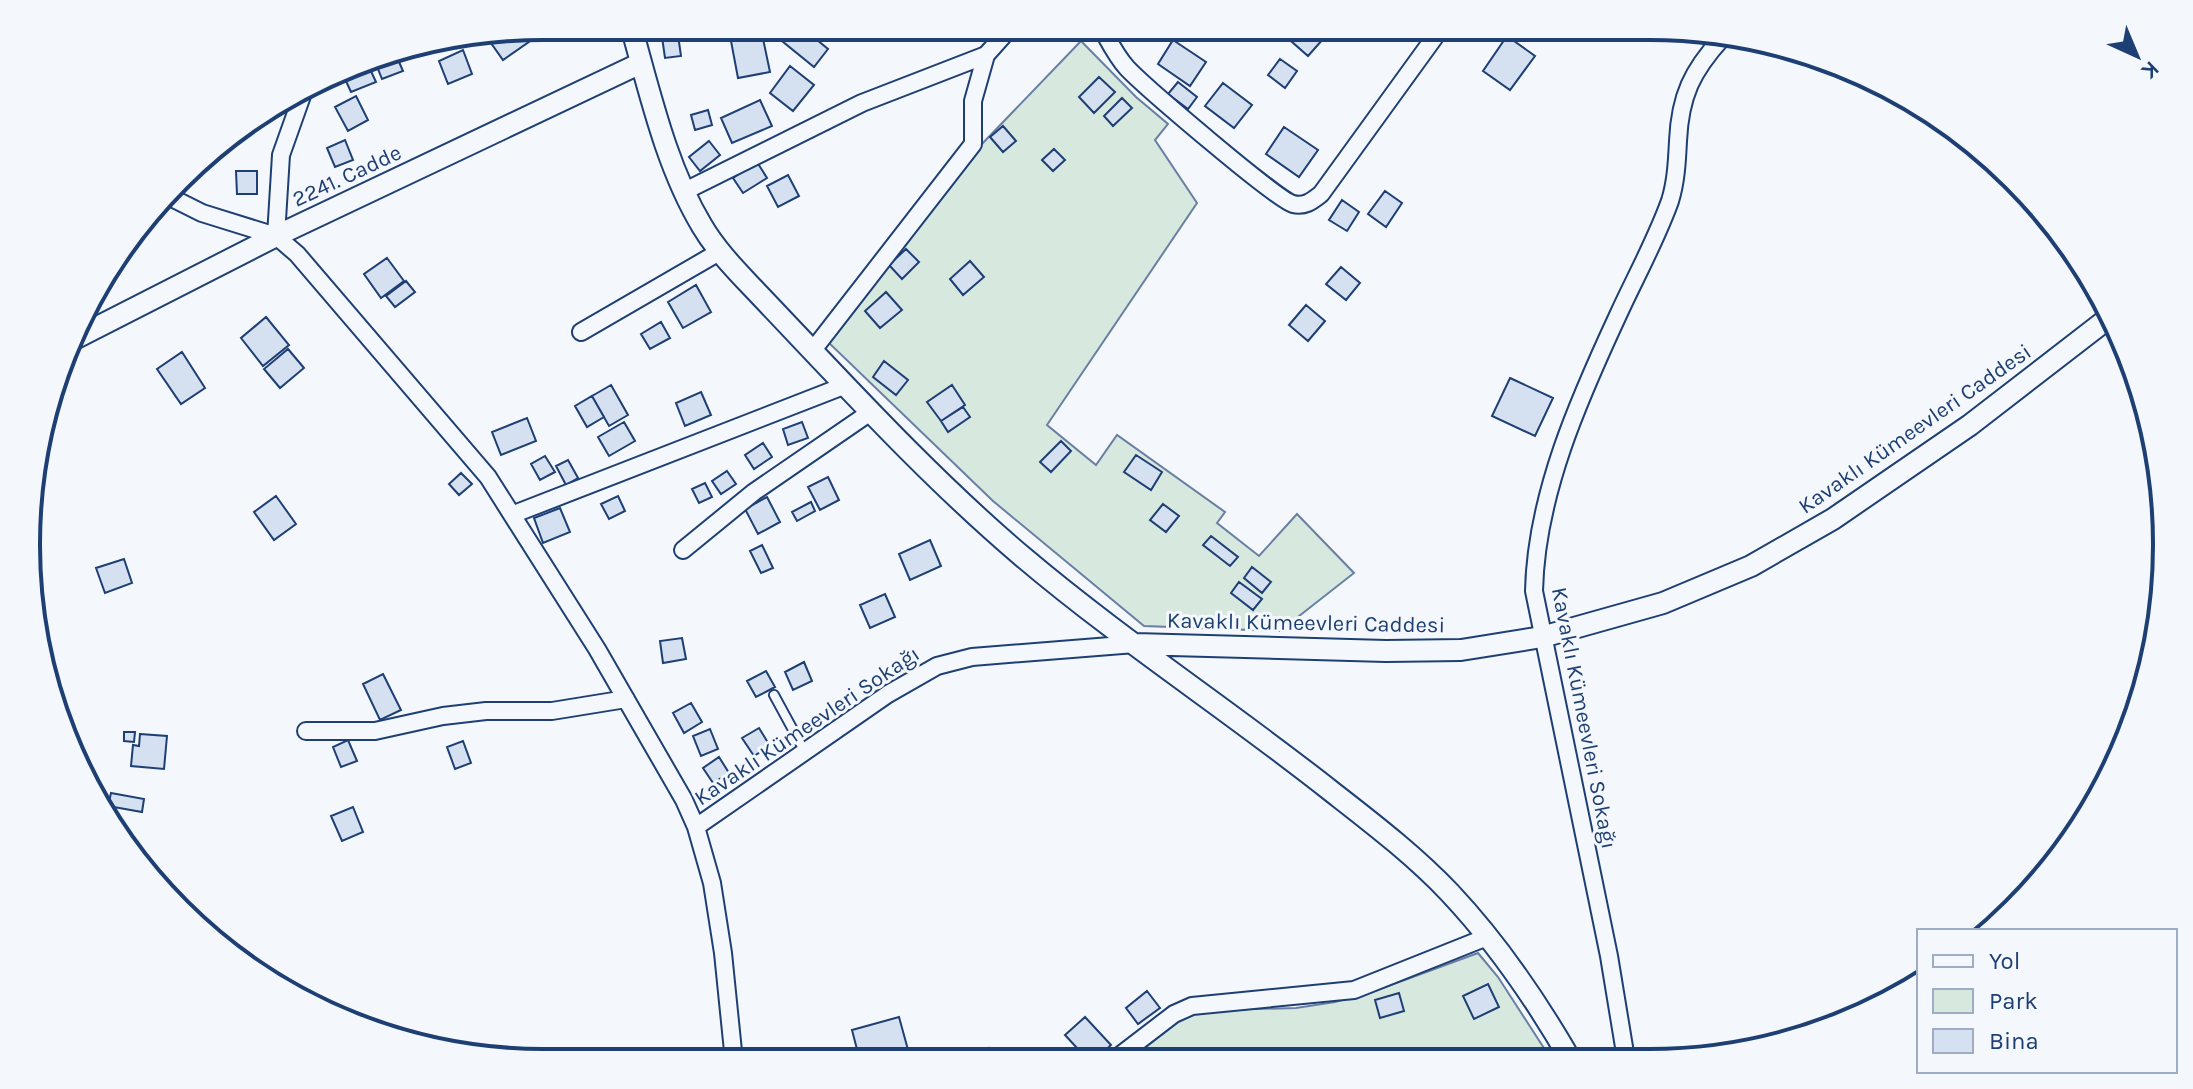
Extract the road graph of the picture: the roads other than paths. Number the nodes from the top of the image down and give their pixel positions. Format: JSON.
{"nodes":[{"id":1,"x":635,"y":40,"type":"edge"},
{"id":2,"x":999,"y":40,"type":"edge"},
{"id":3,"x":1108,"y":40,"type":"edge"},
{"id":4,"x":1433,"y":40,"type":"edge"},
{"id":5,"x":1717,"y":45,"type":"edge"},
{"id":6,"x":986,"y":55,"type":"junction"},
{"id":7,"x":641,"y":63,"type":"junction"},
{"id":8,"x":299,"y":104,"type":"edge"},
{"id":9,"x":287,"y":111,"type":"edge"},
{"id":10,"x":292,"y":124,"type":"junction"},
{"id":11,"x":685,"y":191,"type":"junction"},
{"id":12,"x":176,"y":200,"type":"edge"},
{"id":13,"x":276,"y":236,"type":"junction"},
{"id":14,"x":719,"y":252,"type":"junction"},
{"id":15,"x":2102,"y":323,"type":"edge"},
{"id":16,"x":581,"y":332,"type":"dead end"},
{"id":17,"x":87,"y":333,"type":"edge"},
{"id":18,"x":813,"y":350,"type":"junction"},
{"id":19,"x":846,"y":385,"type":"junction"},
{"id":20,"x":872,"y":411,"type":"junction"},
{"id":21,"x":514,"y":514,"type":"junction"},
{"id":22,"x":683,"y":550,"type":"dead end"},
{"id":23,"x":1542,"y":637,"type":"junction"},
{"id":24,"x":1135,"y":644,"type":"junction"},
{"id":25,"x":774,"y":695,"type":"dead end"},
{"id":26,"x":626,"y":699,"type":"junction"},
{"id":27,"x":306,"y":731,"type":"dead end"},
{"id":28,"x":805,"y":753,"type":"junction"},
{"id":29,"x":696,"y":827,"type":"junction"},
{"id":30,"x":1487,"y":937,"type":"junction"},
{"id":31,"x":733,"y":1049,"type":"edge"},
{"id":32,"x":1138,"y":1049,"type":"edge"},
{"id":33,"x":1564,"y":1049,"type":"edge"},
{"id":34,"x":1624,"y":1049,"type":"edge"}],
"edges":[{"from":1,"to":7,"type":"street","name":"Kavaklı Kümeevleri Caddesi"},
{"from":2,"to":6,"type":"street"},
{"from":3,"to":4,"type":"street"},
{"from":5,"to":23,"type":"street","name":"Kavaklı Kümeevleri Sokağı"},
{"from":6,"to":11,"type":"street"},
{"from":6,"to":18,"type":"street"},
{"from":7,"to":11,"type":"street","name":"Kavaklı Kümeevleri Caddesi"},
{"from":7,"to":13,"type":"street","name":"2241. Cadde"},
{"from":8,"to":10,"type":"street"},
{"from":9,"to":10,"type":"street"},
{"from":10,"to":13,"type":"street"},
{"from":11,"to":14,"type":"street","name":"Kavaklı Kümeevleri Caddesi"},
{"from":12,"to":13,"type":"street"},
{"from":13,"to":17,"type":"street","name":"2241. Cadde"},
{"from":13,"to":21,"type":"street","name":"Kavaklı Kümeevleri Sokağı"},
{"from":14,"to":16,"type":"street"},
{"from":14,"to":18,"type":"street","name":"Kavaklı Kümeevleri Caddesi"},
{"from":15,"to":23,"type":"street","name":"Kavaklı Kümeevleri Caddesi"},
{"from":18,"to":19,"type":"street","name":"Kavaklı Kümeevleri Caddesi"},
{"from":19,"to":20,"type":"street","name":"Kavaklı Kümeevleri Caddesi"},
{"from":19,"to":21,"type":"street"},
{"from":20,"to":22,"type":"street"},
{"from":20,"to":24,"type":"street","name":"Kavaklı Kümeevleri Caddesi"},
{"from":21,"to":26,"type":"street","name":"Kavaklı Kümeevleri Sokağı"},
{"from":23,"to":24,"type":"street","name":"Kavaklı Kümeevleri Caddesi"},
{"from":23,"to":34,"type":"street","name":"Kavaklı Kümeevleri Sokağı"},
{"from":24,"to":28,"type":"street","name":"Kavaklı Kümeevleri Sokağı"},
{"from":24,"to":30,"type":"street","name":"Kavaklı Kümeevleri Caddesi"},
{"from":25,"to":28,"type":"lane"},
{"from":26,"to":27,"type":"street"},
{"from":26,"to":29,"type":"street","name":"Kavaklı Kümeevleri Sokağı"},
{"from":28,"to":29,"type":"street","name":"Kavaklı Kümeevleri Sokağı"},
{"from":29,"to":31,"type":"street","name":"Kavaklı Kümeevleri Sokağı"},
{"from":30,"to":32,"type":"street"},
{"from":30,"to":33,"type":"street","name":"Kavaklı Kümeevleri Caddesi"}]}
